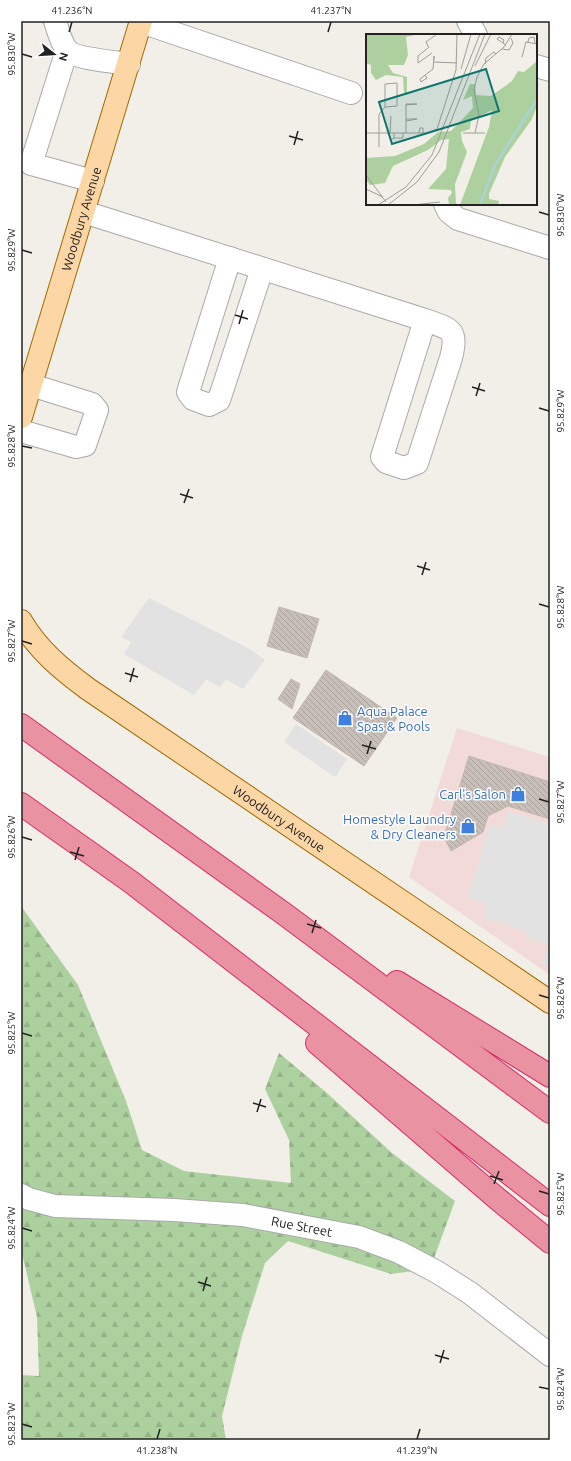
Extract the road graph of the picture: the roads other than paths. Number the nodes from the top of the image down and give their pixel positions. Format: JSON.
{"nodes":[{"id":1,"x":55,"y":21,"type":"edge"},
{"id":2,"x":141,"y":21,"type":"edge"},
{"id":3,"x":468,"y":21,"type":"edge"},
{"id":4,"x":475,"y":34,"type":"edge"},
{"id":5,"x":67,"y":50,"type":"junction"},
{"id":6,"x":129,"y":64,"type":"junction"},
{"id":7,"x":537,"y":66,"type":"edge"},
{"id":8,"x":550,"y":70,"type":"edge"},
{"id":9,"x":351,"y":93,"type":"dead end"},
{"id":10,"x":93,"y":182,"type":"junction"},
{"id":11,"x":446,"y":205,"type":"edge"},
{"id":12,"x":84,"y":212,"type":"junction"},
{"id":13,"x":550,"y":248,"type":"edge"},
{"id":14,"x":230,"y":258,"type":"junction"},
{"id":15,"x":262,"y":269,"type":"junction"},
{"id":16,"x":425,"y":320,"type":"junction"},
{"id":17,"x":31,"y":385,"type":"junction"},
{"id":18,"x":21,"y":417,"type":"edge"},
{"id":19,"x":21,"y":431,"type":"edge"},
{"id":20,"x":21,"y":621,"type":"edge"},
{"id":21,"x":21,"y":725,"type":"edge"},
{"id":22,"x":21,"y":804,"type":"edge"},
{"id":23,"x":131,"y":882,"type":"junction"},
{"id":24,"x":283,"y":913,"type":"junction"},
{"id":25,"x":550,"y":1002,"type":"edge"},
{"id":26,"x":550,"y":1076,"type":"edge"},
{"id":27,"x":550,"y":1112,"type":"edge"},
{"id":28,"x":21,"y":1195,"type":"edge"},
{"id":29,"x":550,"y":1205,"type":"edge"},
{"id":30,"x":550,"y":1242,"type":"edge"},
{"id":31,"x":550,"y":1355,"type":"edge"}],
"edges":[{"from":1,"to":5,"type":"street"},
{"from":2,"to":6,"type":"main road","name":"Woodbury Avenue"},
{"from":2,"to":9,"type":"street"},
{"from":3,"to":4,"type":"street"},
{"from":5,"to":6,"type":"street"},
{"from":5,"to":10,"type":"street"},
{"from":6,"to":10,"type":"main road","name":"Woodbury Avenue"},
{"from":7,"to":8,"type":"street"},
{"from":10,"to":12,"type":"main road","name":"Woodbury Avenue"},
{"from":11,"to":13,"type":"street"},
{"from":12,"to":14,"type":"street"},
{"from":12,"to":17,"type":"main road","name":"Woodbury Avenue"},
{"from":14,"to":15,"type":"street"},
{"from":14,"to":15,"type":"street"},
{"from":15,"to":16,"type":"street"},
{"from":16,"to":16,"type":"street"},
{"from":17,"to":18,"type":"main road","name":"Woodbury Avenue"},
{"from":17,"to":19,"type":"street"},
{"from":20,"to":25,"type":"main road","name":"Woodbury Avenue"},
{"from":21,"to":24,"type":"highway"},
{"from":22,"to":23,"type":"highway"},
{"from":23,"to":29,"type":"highway"},
{"from":23,"to":30,"type":"highway"},
{"from":24,"to":26,"type":"highway"},
{"from":24,"to":27,"type":"highway"},
{"from":28,"to":31,"type":"street","name":"Rue Street"}]}
